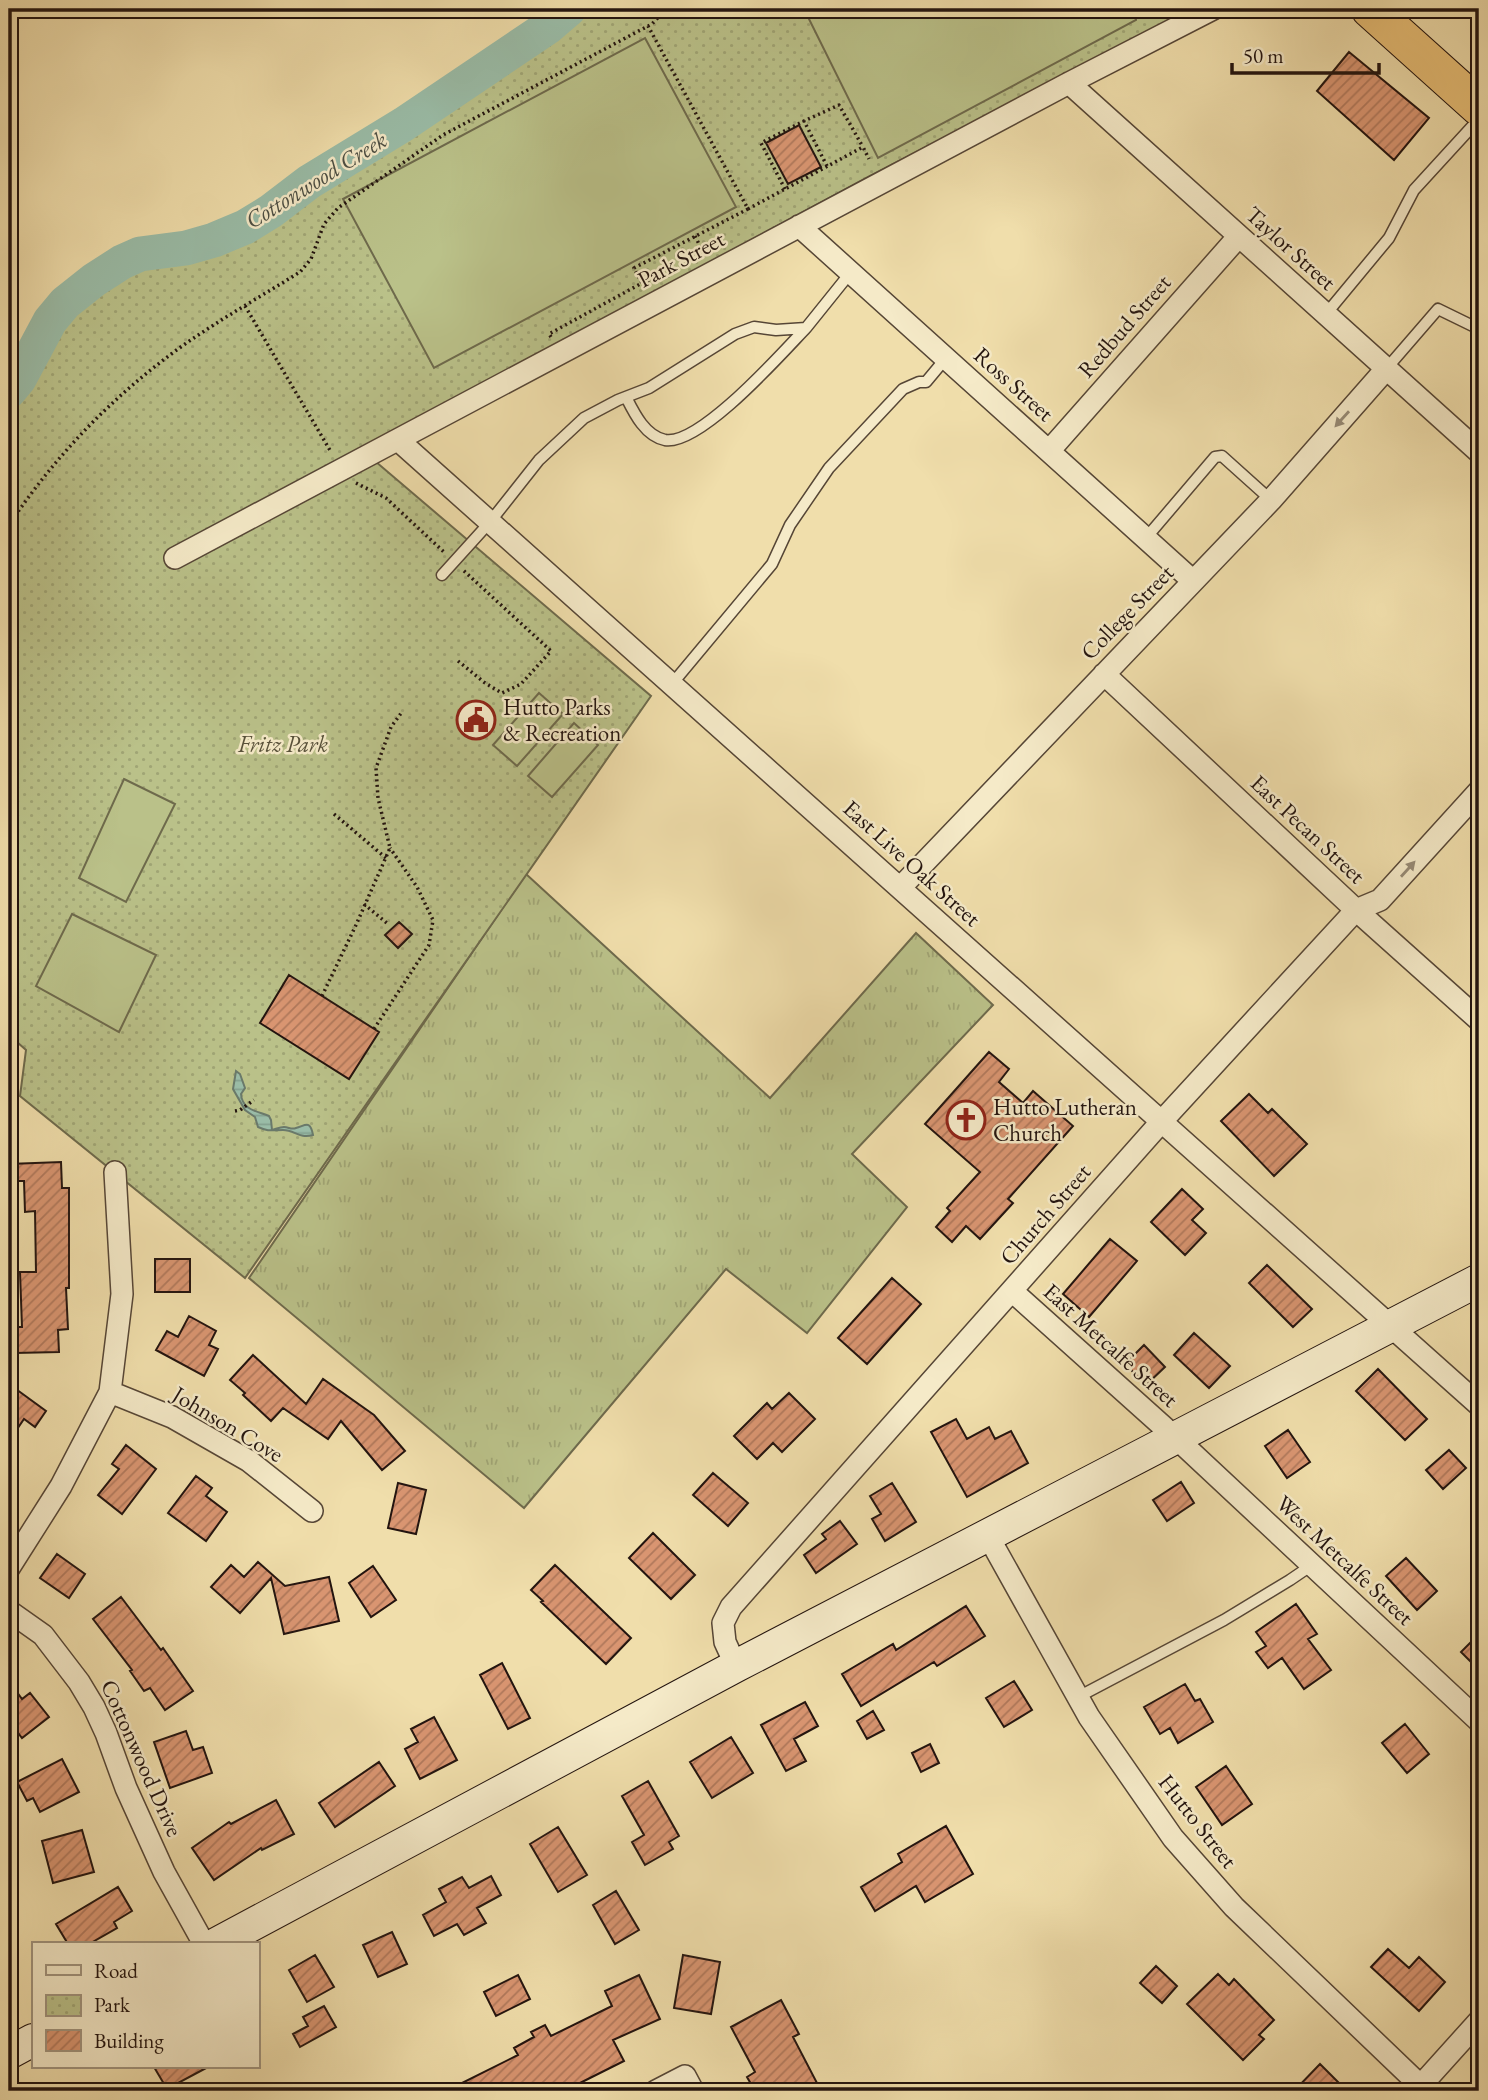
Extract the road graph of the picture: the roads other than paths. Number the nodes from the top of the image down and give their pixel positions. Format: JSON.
{"nodes":[{"id":1,"x":1213,"y":9,"type":"edge"},
{"id":2,"x":1370,"y":9,"type":"edge"},
{"id":3,"x":1069,"y":83,"type":"junction"},
{"id":4,"x":1479,"y":107,"type":"edge"},
{"id":5,"x":1479,"y":119,"type":"edge"},
{"id":6,"x":799,"y":226,"type":"junction"},
{"id":7,"x":1239,"y":236,"type":"junction"},
{"id":8,"x":851,"y":272,"type":"junction"},
{"id":9,"x":1326,"y":314,"type":"junction"},
{"id":10,"x":806,"y":328,"type":"junction"},
{"id":11,"x":1479,"y":329,"type":"edge"},
{"id":12,"x":946,"y":358,"type":"junction"},
{"id":13,"x":1387,"y":368,"type":"junction"},
{"id":14,"x":625,"y":397,"type":"junction"},
{"id":15,"x":398,"y":440,"type":"junction"},
{"id":16,"x":1049,"y":451,"type":"junction"},
{"id":17,"x":1479,"y":452,"type":"edge"},
{"id":18,"x":1271,"y":500,"type":"junction"},
{"id":19,"x":490,"y":522,"type":"junction"},
{"id":20,"x":1146,"y":538,"type":"junction"},
{"id":21,"x":175,"y":558,"type":"dead end"},
{"id":22,"x":442,"y":575,"type":"dead end"},
{"id":23,"x":1193,"y":581,"type":"junction"},
{"id":24,"x":1104,"y":674,"type":"junction"},
{"id":25,"x":672,"y":684,"type":"junction"},
{"id":26,"x":1479,"y":790,"type":"edge"},
{"id":27,"x":901,"y":888,"type":"junction"},
{"id":28,"x":1356,"y":910,"type":"junction"},
{"id":29,"x":1479,"y":1020,"type":"edge"},
{"id":30,"x":1162,"y":1121,"type":"junction"},
{"id":31,"x":115,"y":1172,"type":"dead end"},
{"id":32,"x":1479,"y":1280,"type":"edge"},
{"id":33,"x":1012,"y":1292,"type":"junction"},
{"id":34,"x":1391,"y":1326,"type":"junction"},
{"id":35,"x":110,"y":1392,"type":"junction"},
{"id":36,"x":1479,"y":1405,"type":"edge"},
{"id":37,"x":1176,"y":1438,"type":"junction"},
{"id":38,"x":312,"y":1511,"type":"dead end"},
{"id":39,"x":988,"y":1536,"type":"junction"},
{"id":40,"x":1312,"y":1565,"type":"junction"},
{"id":41,"x":9,"y":1568,"type":"edge"},
{"id":42,"x":9,"y":1611,"type":"edge"},
{"id":43,"x":737,"y":1666,"type":"junction"},
{"id":44,"x":1078,"y":1697,"type":"junction"},
{"id":45,"x":1479,"y":1721,"type":"edge"},
{"id":46,"x":203,"y":1942,"type":"edge"},
{"id":47,"x":220,"y":1942,"type":"edge"},
{"id":48,"x":1479,"y":2021,"type":"edge"},
{"id":49,"x":32,"y":2041,"type":"edge"},
{"id":50,"x":9,"y":2053,"type":"edge"},
{"id":51,"x":1421,"y":2090,"type":"edge"},
{"id":52,"x":656,"y":2091,"type":"edge"},
{"id":53,"x":693,"y":2091,"type":"edge"}],
"edges":[{"from":1,"to":3,"type":"street","name":"Park Street"},
{"from":2,"to":4,"type":"highway"},
{"from":3,"to":6,"type":"street","name":"Park Street"},
{"from":3,"to":7,"type":"street","name":"Taylor Street"},
{"from":5,"to":9,"type":"lane"},
{"from":6,"to":8,"type":"street","name":"Ross Street"},
{"from":6,"to":15,"type":"street","name":"Park Street"},
{"from":7,"to":9,"type":"street","name":"Taylor Street"},
{"from":7,"to":16,"type":"street","name":"Redbud Street"},
{"from":8,"to":10,"type":"lane"},
{"from":8,"to":12,"type":"street","name":"Ross Street"},
{"from":9,"to":13,"type":"street","name":"Taylor Street"},
{"from":10,"to":14,"type":"lane"},
{"from":10,"to":14,"type":"lane"},
{"from":11,"to":13,"type":"lane"},
{"from":12,"to":16,"type":"street","name":"Ross Street"},
{"from":12,"to":25,"type":"lane"},
{"from":13,"to":17,"type":"street","name":"Taylor Street"},
{"from":13,"to":18,"type":"street","name":"College Street","one_way":true},
{"from":14,"to":19,"type":"lane"},
{"from":15,"to":19,"type":"street","name":"East Live Oak Street"},
{"from":15,"to":21,"type":"street","name":"Park Street"},
{"from":16,"to":20,"type":"street","name":"Ross Street"},
{"from":18,"to":20,"type":"lane"},
{"from":18,"to":23,"type":"street","name":"College Street"},
{"from":19,"to":22,"type":"lane"},
{"from":19,"to":25,"type":"street","name":"East Live Oak Street"},
{"from":20,"to":23,"type":"street","name":"Ross Street"},
{"from":23,"to":24,"type":"street","name":"College Street"},
{"from":24,"to":27,"type":"street","name":"College Street"},
{"from":24,"to":28,"type":"street","name":"East Pecan Street"},
{"from":25,"to":27,"type":"street","name":"East Live Oak Street"},
{"from":28,"to":26,"type":"street","name":"Church Street","one_way":true},
{"from":27,"to":30,"type":"street","name":"East Live Oak Street"},
{"from":28,"to":29,"type":"street","name":"East Pecan Street"},
{"from":28,"to":30,"type":"street","name":"Church Street"},
{"from":30,"to":33,"type":"street","name":"Church Street"},
{"from":30,"to":34,"type":"street","name":"East Live Oak Street"},
{"from":31,"to":35,"type":"street"},
{"from":32,"to":34,"type":"main road"},
{"from":33,"to":37,"type":"street","name":"East Metcalfe Street"},
{"from":33,"to":43,"type":"street","name":"Church Street"},
{"from":34,"to":36,"type":"street","name":"East Live Oak Street"},
{"from":34,"to":37,"type":"main road"},
{"from":35,"to":38,"type":"street","name":"Johnson Cove"},
{"from":35,"to":41,"type":"street"},
{"from":37,"to":39,"type":"main road"},
{"from":37,"to":40,"type":"street","name":"West Metcalfe Street"},
{"from":39,"to":43,"type":"main road"},
{"from":39,"to":44,"type":"street","name":"Hutto Street"},
{"from":40,"to":44,"type":"lane"},
{"from":40,"to":45,"type":"street","name":"West Metcalfe Street"},
{"from":42,"to":46,"type":"street","name":"Cottonwood Drive"},
{"from":43,"to":47,"type":"main road"},
{"from":44,"to":51,"type":"street","name":"Hutto Street"},
{"from":48,"to":51,"type":"street"},
{"from":49,"to":50,"type":"main road"},
{"from":52,"to":53,"type":"street"}]}
